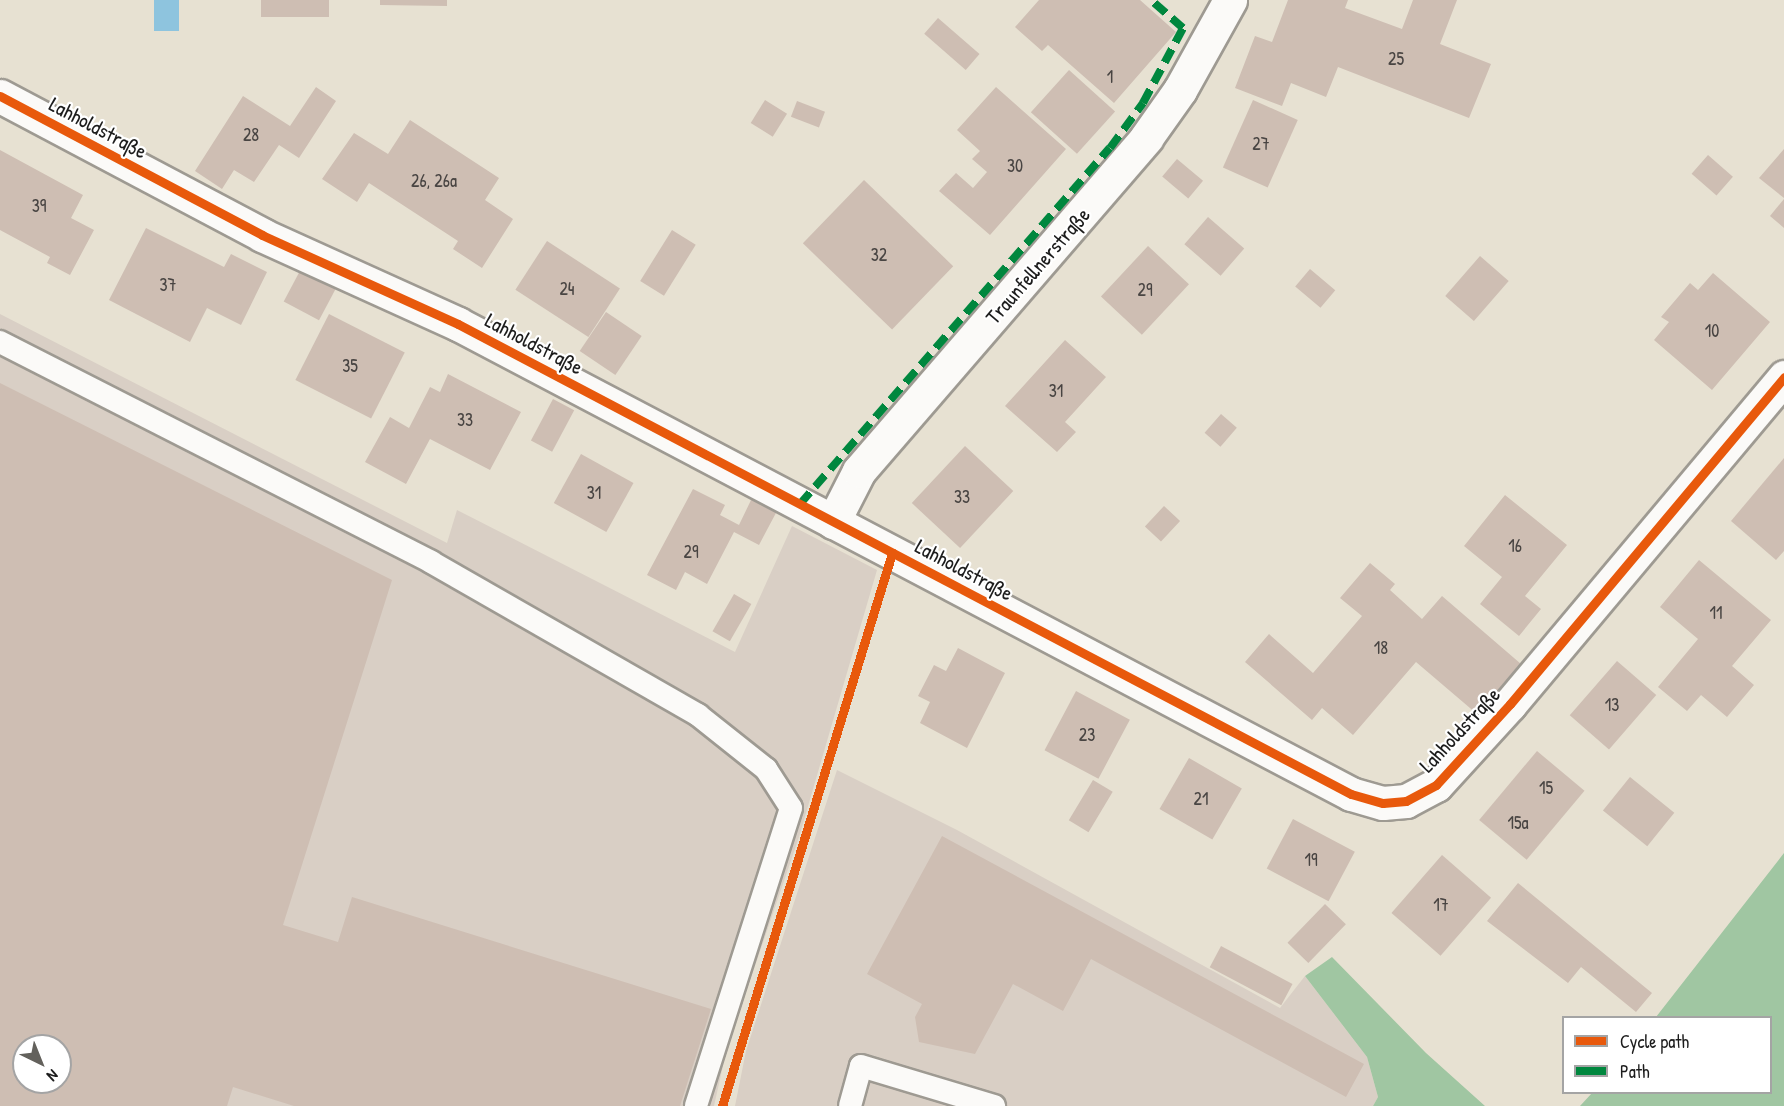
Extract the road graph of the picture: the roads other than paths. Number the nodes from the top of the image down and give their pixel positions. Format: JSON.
{"nodes":[{"id":1,"x":1230,"y":0,"type":"edge"},
{"id":2,"x":0,"y":96,"type":"edge"},
{"id":3,"x":0,"y":342,"type":"edge"},
{"id":4,"x":1784,"y":377,"type":"edge"},
{"id":5,"x":833,"y":522,"type":"junction"},
{"id":6,"x":696,"y":1106,"type":"edge"},
{"id":7,"x":850,"y":1106,"type":"edge"},
{"id":8,"x":994,"y":1106,"type":"edge"}],
"edges":[{"from":1,"to":5,"type":"street","name":"Traunfellnerstraße"},
{"from":2,"to":5,"type":"street","name":"Lahholdstraße"},
{"from":3,"to":6,"type":"lane"},
{"from":4,"to":5,"type":"street","name":"Lahholdstraße"},
{"from":7,"to":8,"type":"lane"}]}
